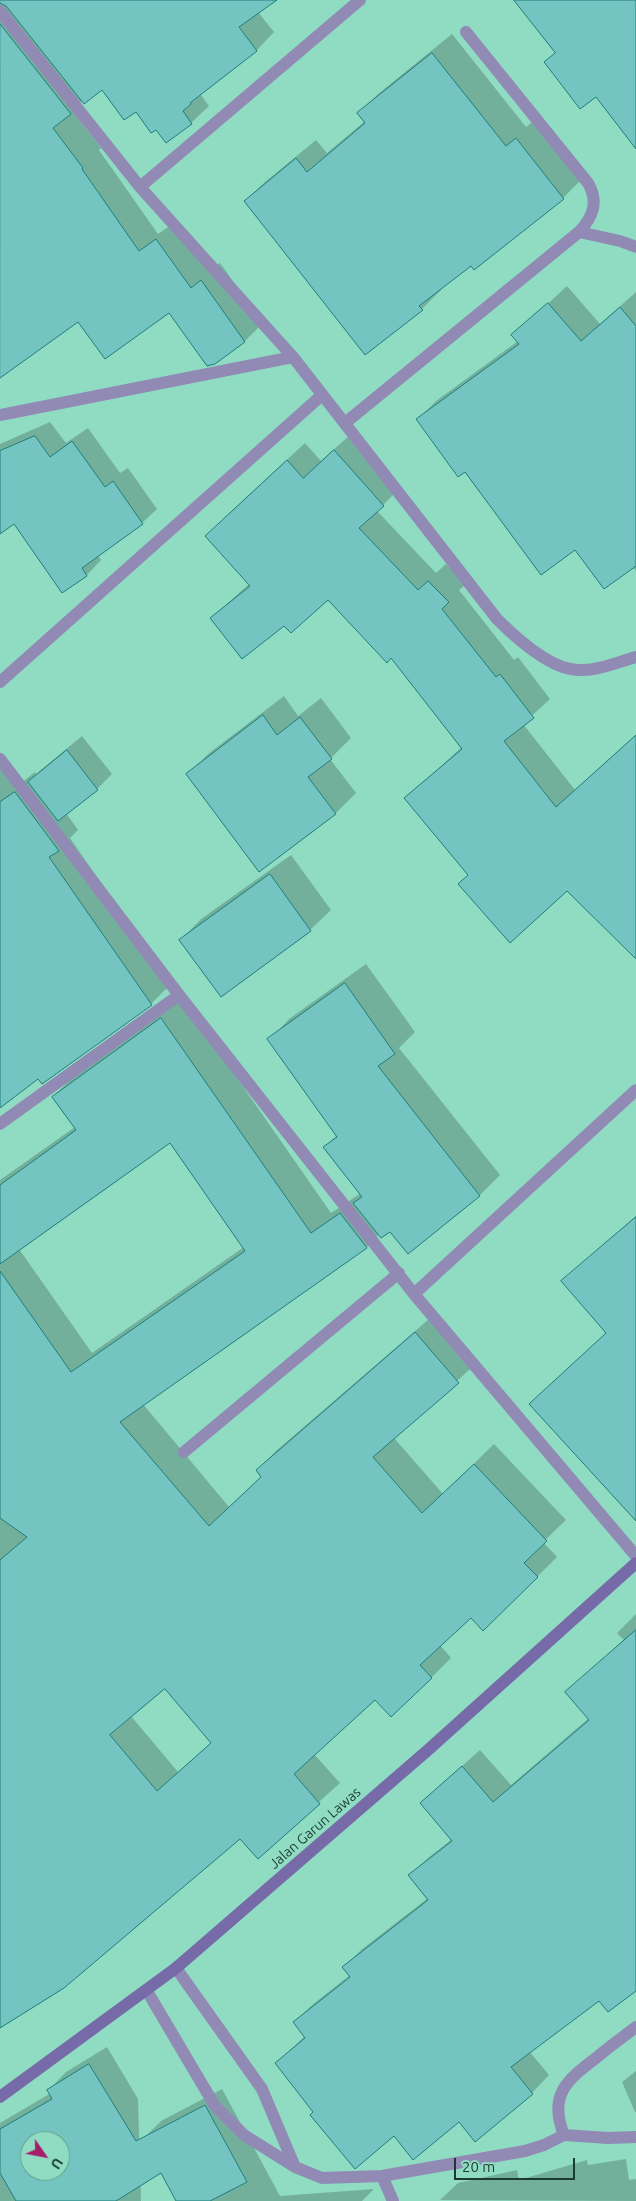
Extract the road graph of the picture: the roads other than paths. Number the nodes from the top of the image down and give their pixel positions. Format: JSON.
{"nodes":[{"id":1,"x":360,"y":0,"type":"edge"},
{"id":2,"x":0,"y":11,"type":"edge"},
{"id":3,"x":466,"y":32,"type":"dead end"},
{"id":4,"x":140,"y":188,"type":"junction"},
{"id":5,"x":579,"y":232,"type":"junction"},
{"id":6,"x":636,"y":247,"type":"edge"},
{"id":7,"x":293,"y":357,"type":"junction"},
{"id":8,"x":322,"y":395,"type":"junction"},
{"id":9,"x":0,"y":415,"type":"edge"},
{"id":10,"x":345,"y":423,"type":"junction"},
{"id":11,"x":636,"y":657,"type":"edge"},
{"id":12,"x":0,"y":682,"type":"edge"},
{"id":13,"x":0,"y":759,"type":"edge"},
{"id":14,"x":180,"y":995,"type":"junction"},
{"id":15,"x":636,"y":1090,"type":"edge"},
{"id":16,"x":0,"y":1124,"type":"edge"},
{"id":17,"x":399,"y":1273,"type":"junction"},
{"id":18,"x":414,"y":1294,"type":"junction"},
{"id":19,"x":184,"y":1452,"type":"dead end"},
{"id":20,"x":636,"y":1556,"type":"edge"},
{"id":21,"x":636,"y":1563,"type":"edge"},
{"id":22,"x":176,"y":1968,"type":"junction"},
{"id":23,"x":147,"y":1991,"type":"junction"},
{"id":24,"x":636,"y":2026,"type":"edge"},
{"id":25,"x":0,"y":2097,"type":"edge"},
{"id":26,"x":564,"y":2135,"type":"junction"},
{"id":27,"x":636,"y":2137,"type":"edge"},
{"id":28,"x":295,"y":2168,"type":"junction"},
{"id":29,"x":382,"y":2176,"type":"junction"},
{"id":30,"x":393,"y":2201,"type":"edge"}],
"edges":[{"from":1,"to":4,"type":"street"},
{"from":2,"to":4,"type":"street"},
{"from":3,"to":5,"type":"street"},
{"from":4,"to":7,"type":"street"},
{"from":5,"to":6,"type":"street"},
{"from":5,"to":10,"type":"street"},
{"from":7,"to":8,"type":"street"},
{"from":7,"to":9,"type":"street"},
{"from":8,"to":10,"type":"street"},
{"from":8,"to":12,"type":"street"},
{"from":10,"to":11,"type":"street"},
{"from":13,"to":14,"type":"street"},
{"from":14,"to":16,"type":"street"},
{"from":14,"to":17,"type":"street"},
{"from":15,"to":18,"type":"street"},
{"from":17,"to":18,"type":"street"},
{"from":17,"to":19,"type":"street"},
{"from":18,"to":20,"type":"street"},
{"from":21,"to":22,"type":"main road","name":"Jalan Garun Lawas"},
{"from":22,"to":23,"type":"main road","name":"Jalan Garun Lawas"},
{"from":22,"to":28,"type":"street"},
{"from":23,"to":25,"type":"main road","name":"Jalan Garun Lawas"},
{"from":23,"to":28,"type":"street"},
{"from":24,"to":26,"type":"street"},
{"from":26,"to":27,"type":"street"},
{"from":26,"to":29,"type":"street"},
{"from":28,"to":29,"type":"street"},
{"from":29,"to":30,"type":"street"}]}
